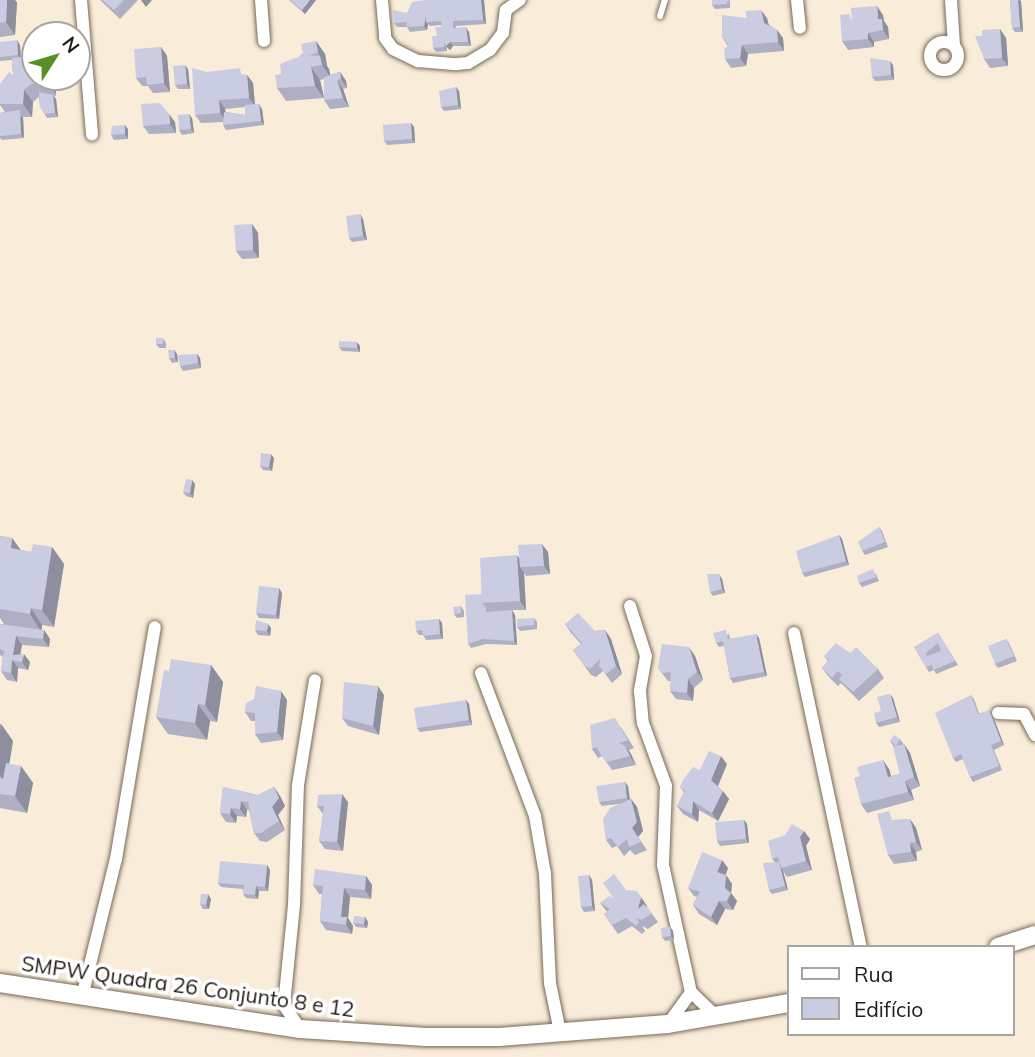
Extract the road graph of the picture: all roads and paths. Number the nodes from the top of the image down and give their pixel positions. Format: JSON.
{"nodes":[{"id":1,"x":81,"y":0,"type":"edge"},
{"id":2,"x":261,"y":0,"type":"edge"},
{"id":3,"x":382,"y":0,"type":"edge"},
{"id":4,"x":520,"y":0,"type":"edge"},
{"id":5,"x":665,"y":0,"type":"edge"},
{"id":6,"x":797,"y":0,"type":"edge"},
{"id":7,"x":951,"y":0,"type":"edge"},
{"id":8,"x":660,"y":16,"type":"dead end"},
{"id":9,"x":800,"y":28,"type":"dead end"},
{"id":10,"x":264,"y":41,"type":"dead end"},
{"id":11,"x":954,"y":46,"type":"dead end"},
{"id":12,"x":92,"y":135,"type":"dead end"},
{"id":13,"x":629,"y":606,"type":"dead end"},
{"id":14,"x":155,"y":627,"type":"dead end"},
{"id":15,"x":794,"y":633,"type":"dead end"},
{"id":16,"x":481,"y":673,"type":"dead end"},
{"id":17,"x":315,"y":680,"type":"dead end"},
{"id":18,"x":998,"y":713,"type":"dead end"},
{"id":19,"x":1035,"y":735,"type":"edge"},
{"id":20,"x":1035,"y":935,"type":"edge"},
{"id":21,"x":861,"y":945,"type":"edge"},
{"id":22,"x":1004,"y":945,"type":"edge"},
{"id":23,"x":0,"y":984,"type":"edge"},
{"id":24,"x":691,"y":992,"type":"junction"},
{"id":25,"x":82,"y":998,"type":"junction"},
{"id":26,"x":786,"y":1003,"type":"edge"},
{"id":27,"x":284,"y":1005,"type":"junction"},
{"id":28,"x":718,"y":1018,"type":"junction"},
{"id":29,"x":262,"y":1023,"type":"junction"},
{"id":30,"x":668,"y":1024,"type":"junction"},
{"id":31,"x":300,"y":1029,"type":"junction"},
{"id":32,"x":560,"y":1032,"type":"junction"}],
"edges":[{"from":1,"to":12,"type":"street"},
{"from":2,"to":10,"type":"street"},
{"from":3,"to":4,"type":"street"},
{"from":5,"to":8,"type":"lane"},
{"from":6,"to":9,"type":"street"},
{"from":7,"to":11,"type":"street"},
{"from":13,"to":24,"type":"street"},
{"from":14,"to":25,"type":"street"},
{"from":15,"to":21,"type":"street"},
{"from":16,"to":32,"type":"street"},
{"from":17,"to":27,"type":"street"},
{"from":18,"to":19,"type":"street"},
{"from":20,"to":22,"type":"street"},
{"from":23,"to":25,"type":"street","name":"SMPW Quadra 26 Conjunto 8 e 12"},
{"from":24,"to":28,"type":"street"},
{"from":24,"to":30,"type":"street"},
{"from":25,"to":29,"type":"street","name":"SMPW Quadra 26 Conjunto 8 e 12"},
{"from":26,"to":28,"type":"street","name":"SMPW Quadra 26 Conjunto 8 e 12"},
{"from":27,"to":29,"type":"street"},
{"from":27,"to":31,"type":"street"},
{"from":28,"to":30,"type":"street","name":"SMPW Quadra 26 Conjunto 8 e 12"},
{"from":29,"to":31,"type":"street","name":"SMPW Quadra 26 Conjunto 8 e 12"},
{"from":30,"to":32,"type":"street","name":"SMPW Quadra 26 Conjunto 8 e 12"},
{"from":31,"to":32,"type":"street","name":"SMPW Quadra 26 Conjunto 8 e 12"}]}
